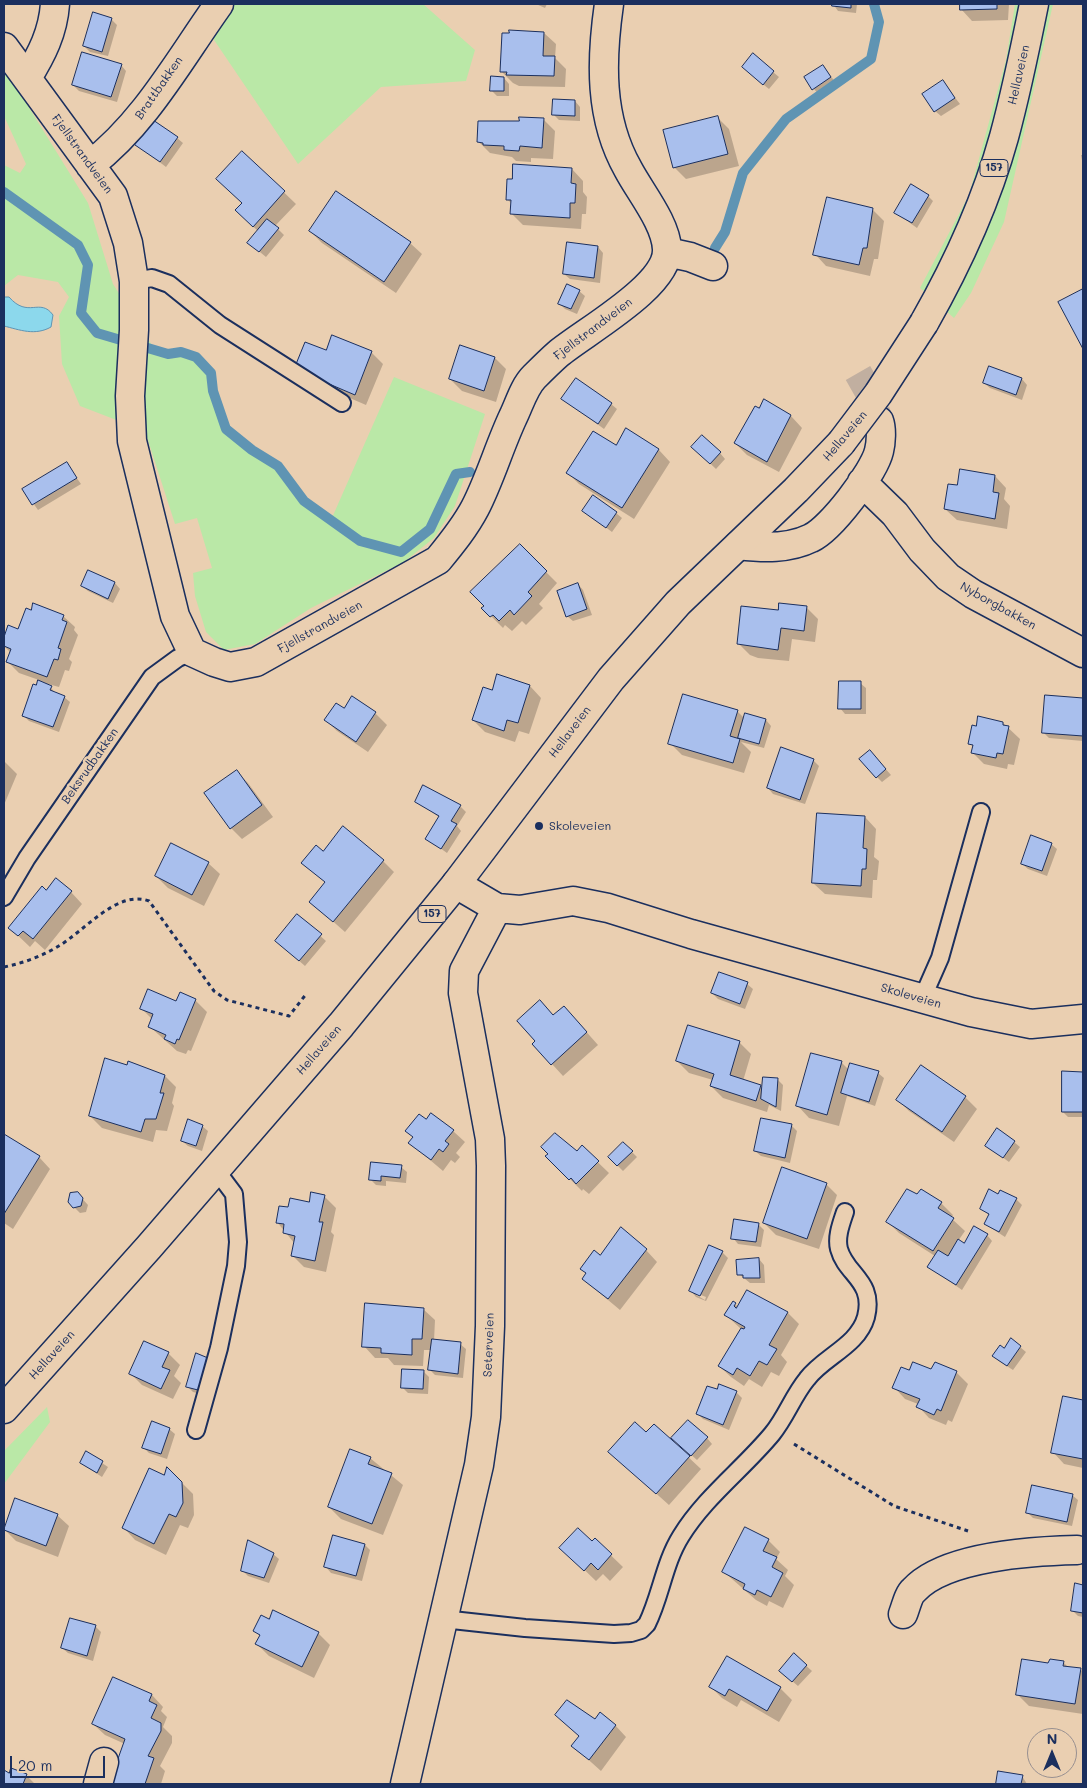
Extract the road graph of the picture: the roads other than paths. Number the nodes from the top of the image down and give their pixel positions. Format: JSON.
{"nodes":[{"id":1,"x":55,"y":4,"type":"edge"},
{"id":2,"x":219,"y":4,"type":"edge"},
{"id":3,"x":609,"y":4,"type":"edge"},
{"id":4,"x":1034,"y":4,"type":"edge"},
{"id":5,"x":4,"y":47,"type":"edge"},
{"id":6,"x":27,"y":78,"type":"junction"},
{"id":7,"x":90,"y":165,"type":"junction"},
{"id":8,"x":667,"y":252,"type":"junction"},
{"id":9,"x":713,"y":266,"type":"dead end"},
{"id":10,"x":134,"y":281,"type":"junction"},
{"id":11,"x":342,"y":403,"type":"dead end"},
{"id":12,"x":879,"y":420,"type":"tunnel mouth"},
{"id":13,"x":862,"y":482,"type":"junction"},
{"id":14,"x":739,"y":545,"type":"junction"},
{"id":15,"x":192,"y":652,"type":"junction"},
{"id":16,"x":1083,"y":653,"type":"edge"},
{"id":17,"x":981,"y":812,"type":"dead end"},
{"id":18,"x":456,"y":884,"type":"junction"},
{"id":19,"x":4,"y":897,"type":"edge"},
{"id":20,"x":497,"y":908,"type":"junction"},
{"id":21,"x":922,"y":999,"type":"junction"},
{"id":22,"x":1083,"y":1019,"type":"edge"},
{"id":23,"x":216,"y":1170,"type":"junction"},
{"id":24,"x":845,"y":1212,"type":"dead end"},
{"id":25,"x":4,"y":1409,"type":"edge"},
{"id":26,"x":196,"y":1430,"type":"dead end"},
{"id":27,"x":1080,"y":1550,"type":"edge"},
{"id":28,"x":903,"y":1614,"type":"dead end"},
{"id":29,"x":443,"y":1619,"type":"junction"},
{"id":30,"x":405,"y":1784,"type":"edge"}],
"edges":[{"from":1,"to":6,"type":"street"},
{"from":2,"to":7,"type":"street","name":"Brattbakken"},
{"from":3,"to":8,"type":"street"},
{"from":4,"to":14,"type":"street","name":"Hellaveien","number":"157","bridge":true},
{"from":5,"to":6,"type":"street","name":"Fjellstrandveien"},
{"from":6,"to":7,"type":"street","name":"Fjellstrandveien"},
{"from":7,"to":10,"type":"street","name":"Fjellstrandveien"},
{"from":8,"to":9,"type":"street"},
{"from":8,"to":15,"type":"street","name":"Fjellstrandveien"},
{"from":10,"to":11,"type":"lane"},
{"from":10,"to":15,"type":"street","name":"Fjellstrandveien"},
{"from":12,"to":13,"type":"street"},
{"from":13,"to":14,"type":"street"},
{"from":13,"to":16,"type":"street","name":"Nyborgbakken"},
{"from":14,"to":18,"type":"street","name":"Hellaveien","number":"157"},
{"from":15,"to":19,"type":"lane","name":"Beksrudbakken"},
{"from":17,"to":21,"type":"lane"},
{"from":18,"to":20,"type":"street","name":"Skoleveien"},
{"from":18,"to":23,"type":"street","name":"Hellaveien","number":"157"},
{"from":20,"to":21,"type":"street","name":"Skoleveien"},
{"from":20,"to":29,"type":"street","name":"Seterveien"},
{"from":21,"to":22,"type":"street","name":"Skoleveien"},
{"from":23,"to":25,"type":"street","name":"Hellaveien","number":"157"},
{"from":23,"to":26,"type":"lane"},
{"from":24,"to":29,"type":"lane"},
{"from":27,"to":28,"type":"street"},
{"from":29,"to":30,"type":"street","name":"Seterveien"}]}
